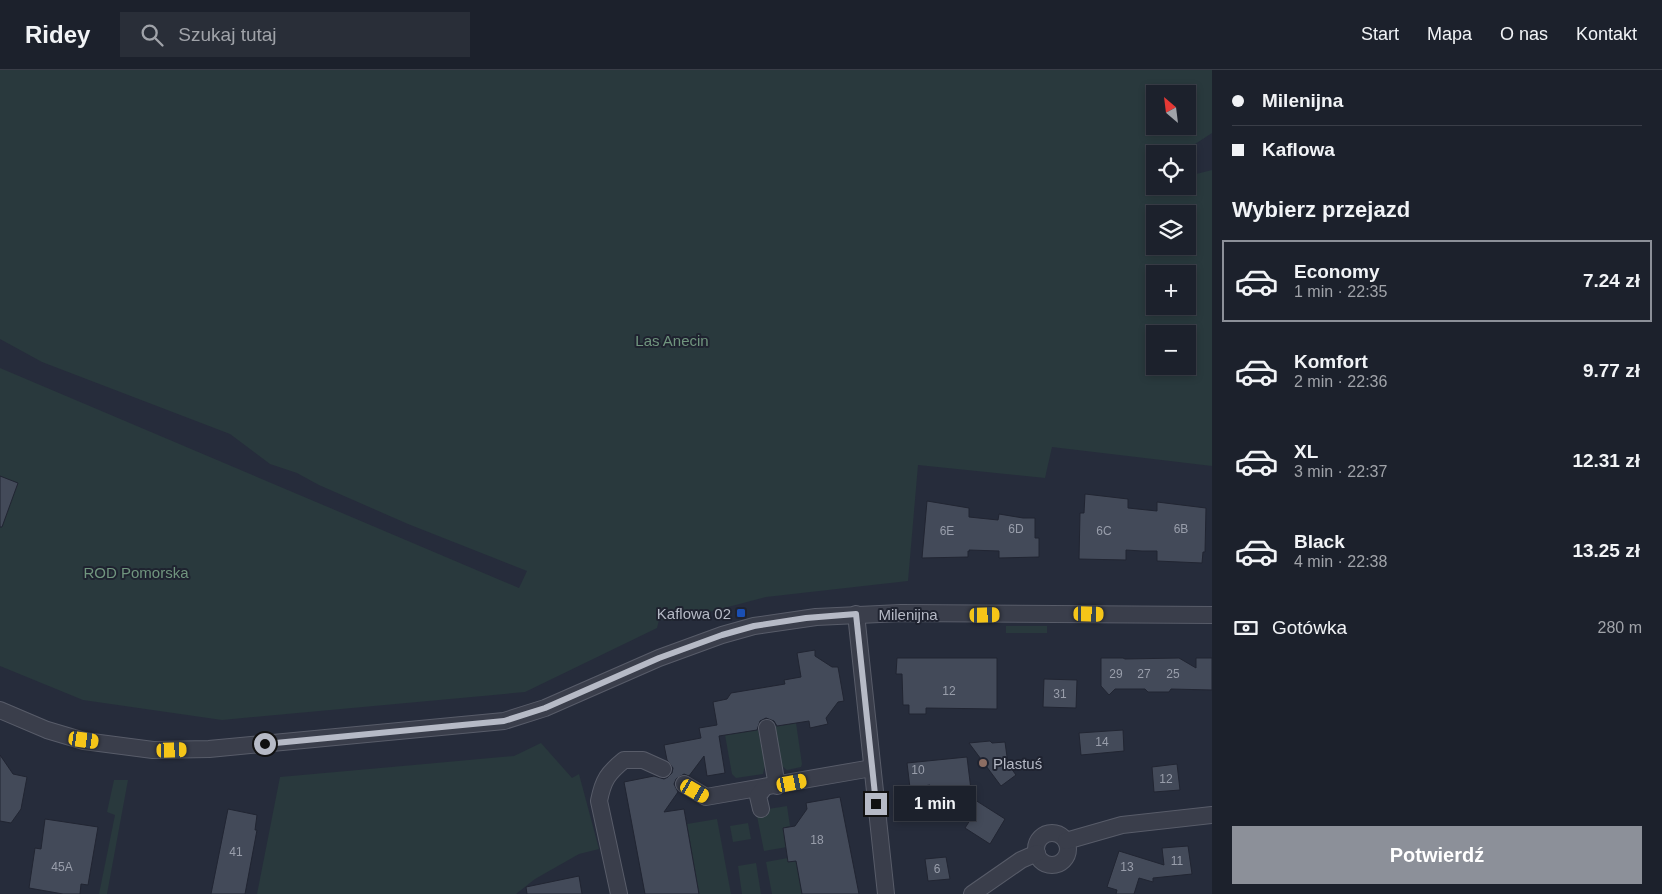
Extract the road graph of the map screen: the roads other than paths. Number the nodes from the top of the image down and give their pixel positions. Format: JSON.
{"nodes":[{"id":1,"x":856,"y":614,"type":"junction"},
{"id":2,"x":1212,"y":615,"type":"edge"},
{"id":3,"x":0,"y":710,"type":"edge"},
{"id":4,"x":767,"y":728,"type":"dead end"},
{"id":5,"x":872,"y":768,"type":"junction"},
{"id":6,"x":663,"y":769,"type":"dead end"},
{"id":7,"x":684,"y":784,"type":"dead end"},
{"id":8,"x":771,"y":787,"type":"junction"},
{"id":9,"x":761,"y":809,"type":"dead end"},
{"id":10,"x":1212,"y":815,"type":"edge"},
{"id":11,"x":619,"y":894,"type":"edge"},
{"id":12,"x":886,"y":894,"type":"edge"},
{"id":13,"x":972,"y":894,"type":"edge"}],
"edges":[{"from":1,"to":2,"type":"street","name":"Milenijna"},
{"from":1,"to":3,"type":"street","name":"Milenijna"},
{"from":1,"to":5,"type":"street"},
{"from":4,"to":8,"type":"street"},
{"from":5,"to":8,"type":"street"},
{"from":5,"to":12,"type":"street"},
{"from":6,"to":11,"type":"street"},
{"from":7,"to":8,"type":"street"},
{"from":8,"to":9,"type":"street"},
{"from":10,"to":13,"type":"street"}]}
